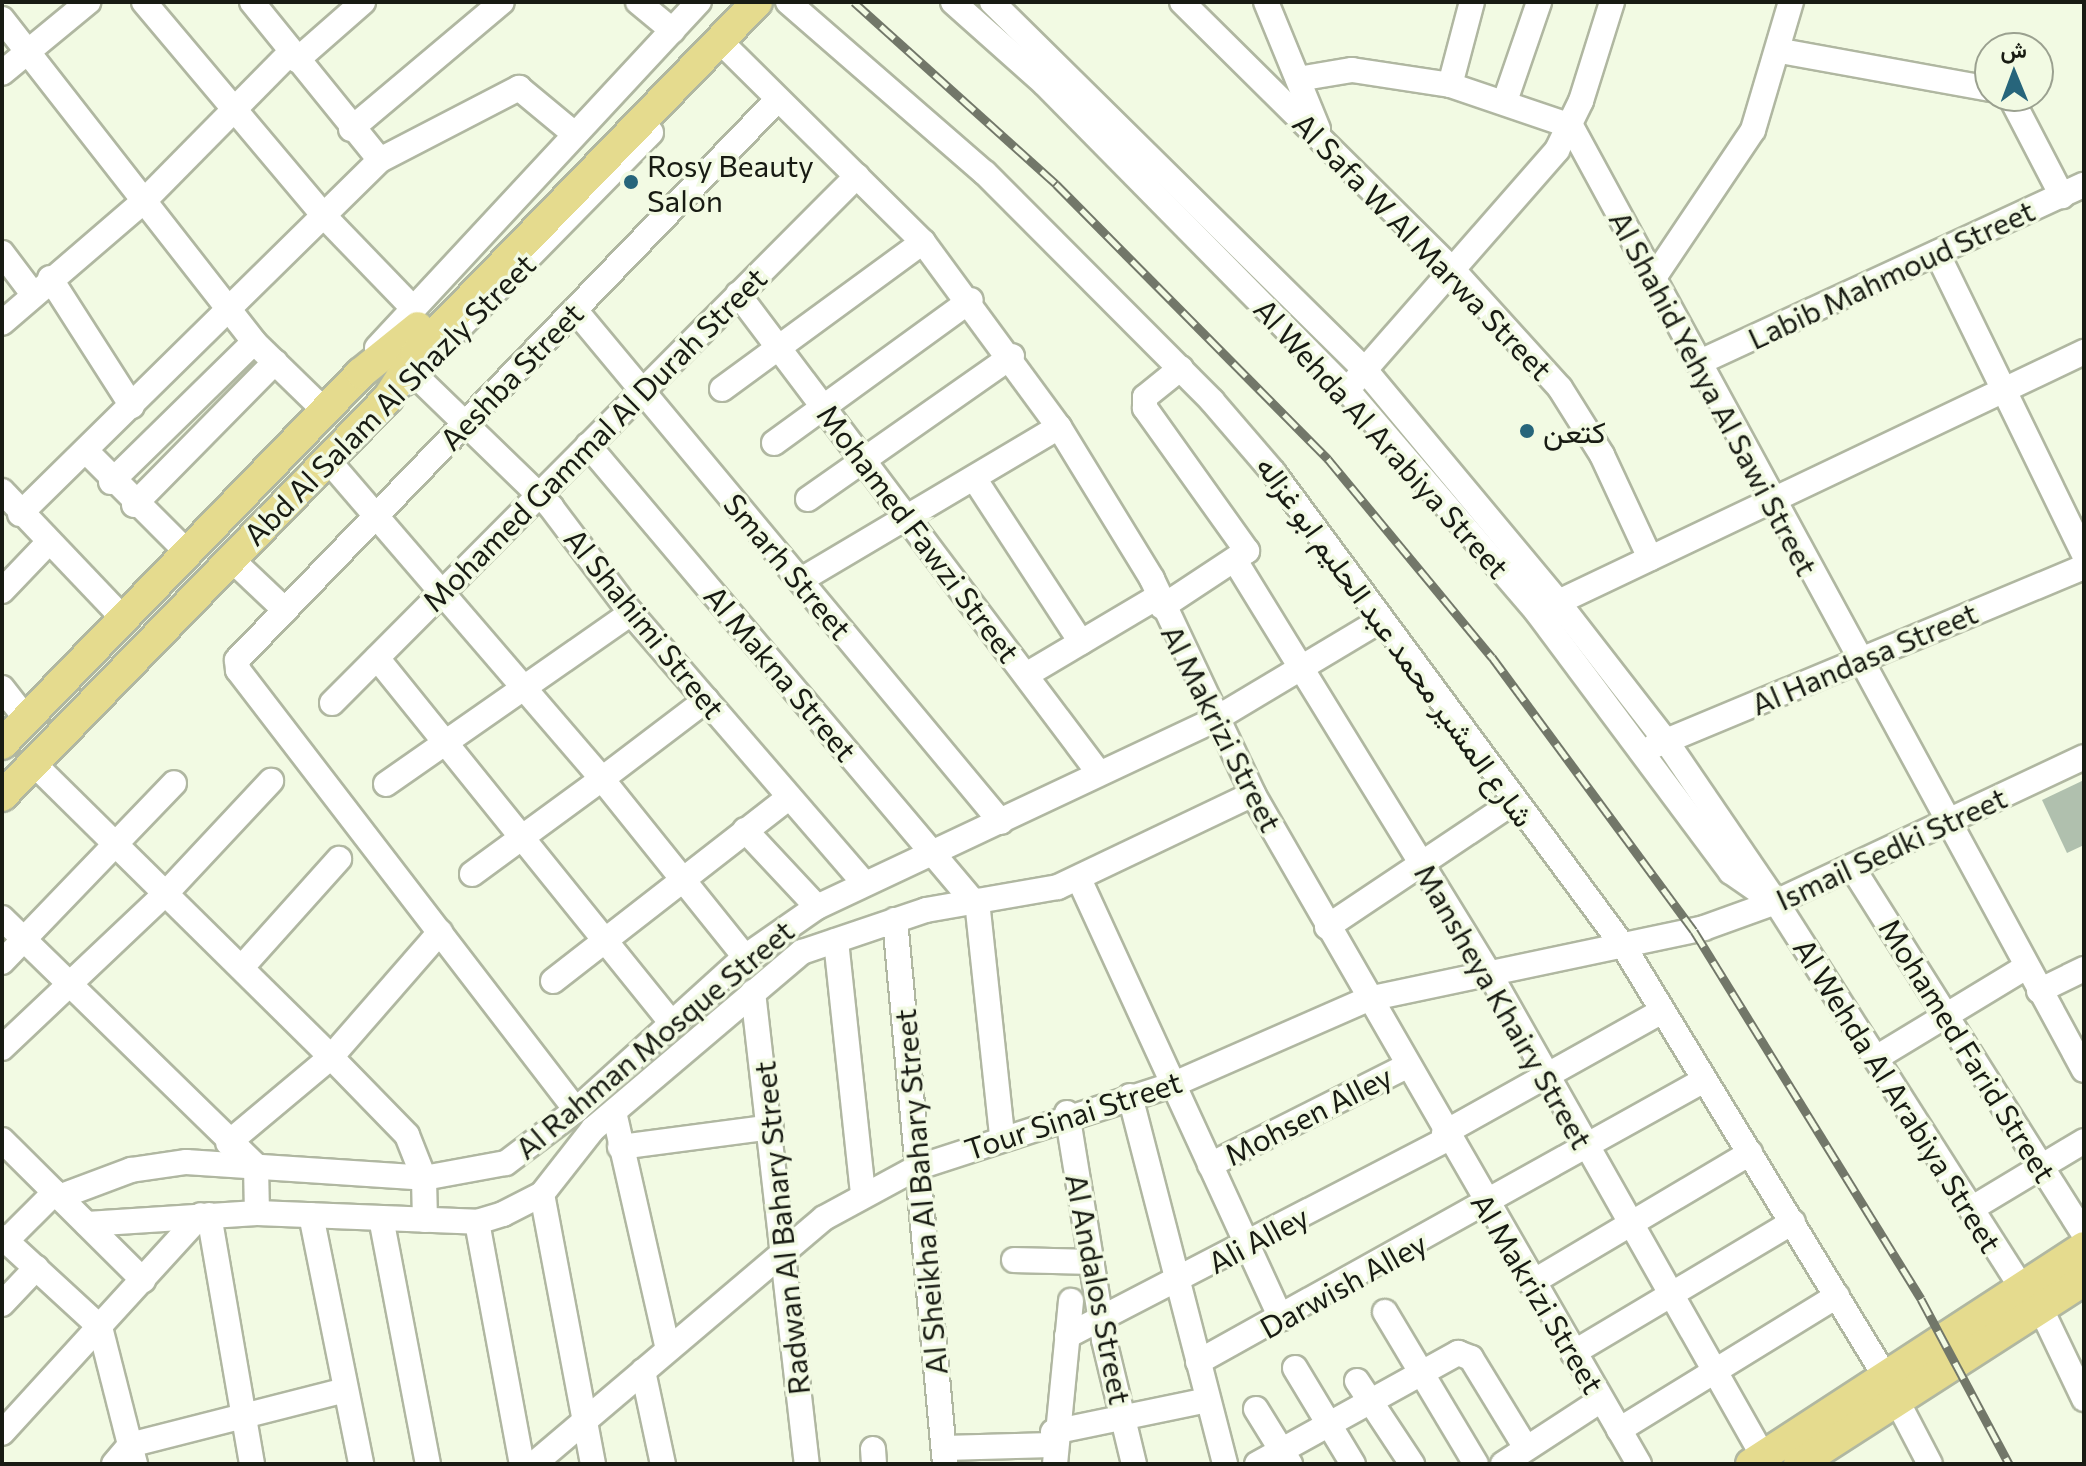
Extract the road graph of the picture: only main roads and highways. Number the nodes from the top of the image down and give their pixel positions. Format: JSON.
{"nodes":[{"id":1,"x":730,"y":2,"type":"edge"},
{"id":2,"x":757,"y":2,"type":"edge"},
{"id":3,"x":418,"y":327,"type":"junction"},
{"id":4,"x":2,"y":744,"type":"edge"},
{"id":5,"x":2,"y":796,"type":"edge"},
{"id":6,"x":2084,"y":1247,"type":"edge"},
{"id":7,"x":2084,"y":1280,"type":"edge"},
{"id":8,"x":2030,"y":1297,"type":"junction"},
{"id":9,"x":1891,"y":1388,"type":"junction"},
{"id":10,"x":1757,"y":1460,"type":"edge"},
{"id":11,"x":1799,"y":1464,"type":"edge"}],
"edges":[{"from":1,"to":3,"type":"main road"},
{"from":2,"to":3,"type":"main road"},
{"from":3,"to":4,"type":"main road","name":"Abd Al Salam Al Shazly Street"},
{"from":3,"to":5,"type":"main road","name":"Abd Al Salam Al Shazly Street"},
{"from":6,"to":8,"type":"main road"},
{"from":7,"to":8,"type":"main road"},
{"from":8,"to":9,"type":"main road"},
{"from":9,"to":10,"type":"main road"},
{"from":9,"to":11,"type":"main road"}]}
